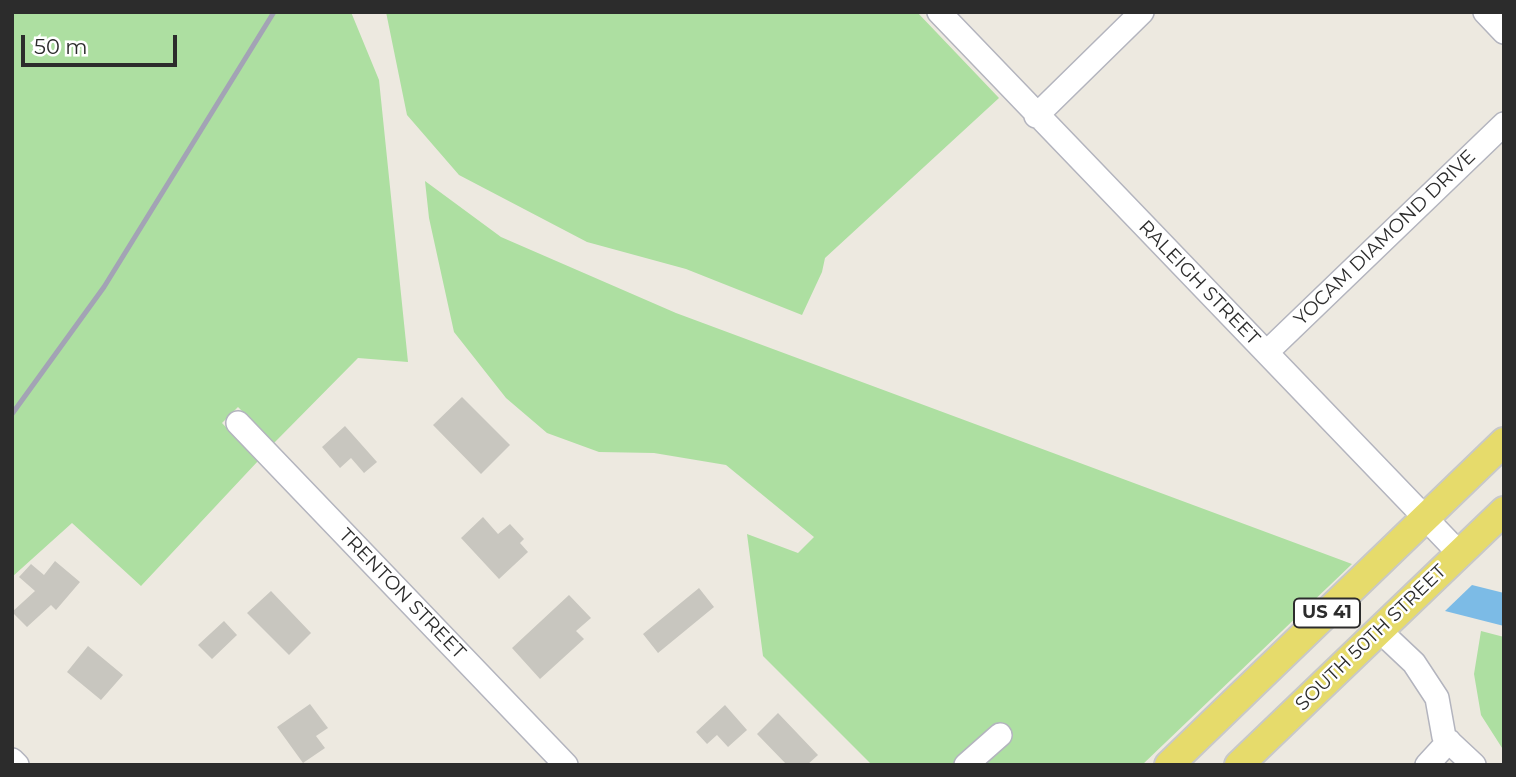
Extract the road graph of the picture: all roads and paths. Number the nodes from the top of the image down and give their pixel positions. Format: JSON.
{"nodes":[{"id":1,"x":939,"y":12,"type":"edge"},
{"id":2,"x":1142,"y":12,"type":"edge"},
{"id":3,"x":1485,"y":12,"type":"edge"},
{"id":4,"x":1504,"y":32,"type":"edge"},
{"id":5,"x":1036,"y":116,"type":"junction"},
{"id":6,"x":1504,"y":124,"type":"edge"},
{"id":7,"x":1267,"y":352,"type":"junction"},
{"id":8,"x":237,"y":423,"type":"dead end"},
{"id":9,"x":1504,"y":442,"type":"edge"},
{"id":10,"x":1504,"y":511,"type":"edge"},
{"id":11,"x":1426,"y":518,"type":"junction"},
{"id":12,"x":1460,"y":553,"type":"junction"},
{"id":13,"x":1379,"y":630,"type":"junction"},
{"id":14,"x":1000,"y":735,"type":"dead end"},
{"id":15,"x":1449,"y":741,"type":"junction"},
{"id":16,"x":12,"y":760,"type":"edge"},
{"id":17,"x":17,"y":765,"type":"edge"},
{"id":18,"x":566,"y":765,"type":"edge"},
{"id":19,"x":967,"y":765,"type":"edge"},
{"id":20,"x":1168,"y":765,"type":"edge"},
{"id":21,"x":1239,"y":765,"type":"edge"},
{"id":22,"x":1427,"y":765,"type":"edge"},
{"id":23,"x":1474,"y":765,"type":"edge"}],
"edges":[{"from":1,"to":5,"type":"street","name":"RALEIGH STREET"},
{"from":2,"to":5,"type":"street"},
{"from":3,"to":4,"type":"street"},
{"from":5,"to":7,"type":"street","name":"RALEIGH STREET"},
{"from":6,"to":7,"type":"street","name":"YOCAM DIAMOND DRIVE"},
{"from":7,"to":11,"type":"street","name":"RALEIGH STREET"},
{"from":8,"to":18,"type":"street","name":"TRENTON STREET"},
{"from":9,"to":11,"type":"main road","number":"US 41"},
{"from":10,"to":12,"type":"main road","name":"SOUTH 50TH STREET","number":"US 41"},
{"from":11,"to":12,"type":"street","name":"RALEIGH STREET"},
{"from":11,"to":20,"type":"main road","number":"US 41"},
{"from":12,"to":13,"type":"main road","name":"SOUTH 50TH STREET","number":"US 41"},
{"from":13,"to":15,"type":"street"},
{"from":13,"to":21,"type":"main road","name":"SOUTH 50TH STREET","number":"US 41"},
{"from":14,"to":19,"type":"street"},
{"from":15,"to":22,"type":"street"},
{"from":15,"to":23,"type":"street"},
{"from":16,"to":17,"type":"street"}]}
